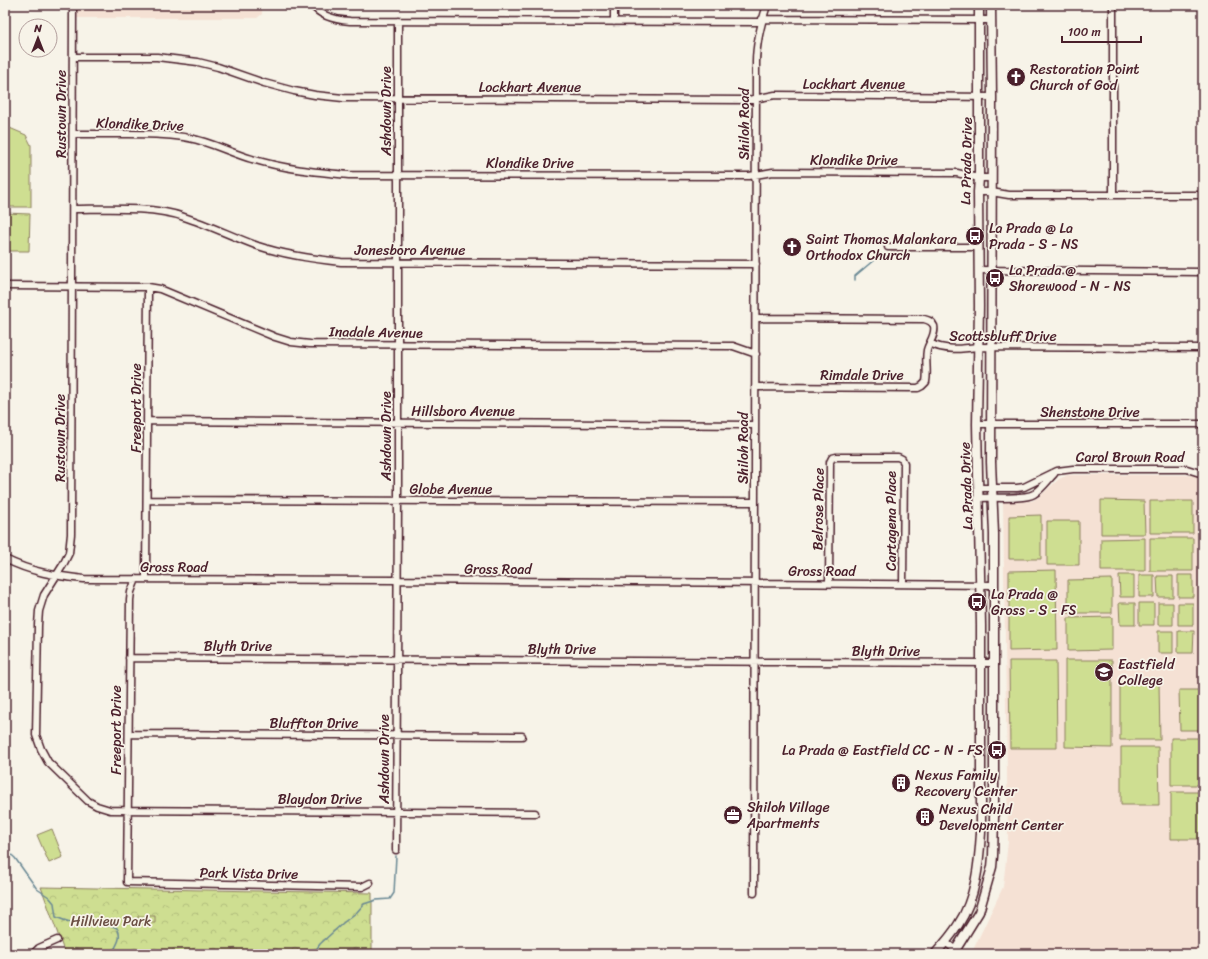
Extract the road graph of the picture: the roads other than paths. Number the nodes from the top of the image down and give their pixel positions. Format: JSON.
{"nodes":[{"id":1,"x":74,"y":5,"type":"edge"},
{"id":2,"x":312,"y":5,"type":"edge"},
{"id":3,"x":614,"y":5,"type":"edge"},
{"id":4,"x":767,"y":5,"type":"edge"},
{"id":5,"x":979,"y":5,"type":"edge"},
{"id":6,"x":991,"y":5,"type":"edge"},
{"id":7,"x":1113,"y":5,"type":"edge"},
{"id":8,"x":979,"y":20,"type":"junction"},
{"id":9,"x":991,"y":20,"type":"junction"},
{"id":10,"x":398,"y":21,"type":"junction"},
{"id":11,"x":762,"y":21,"type":"junction"},
{"id":12,"x":614,"y":22,"type":"junction"},
{"id":13,"x":73,"y":57,"type":"junction"},
{"id":14,"x":979,"y":97,"type":"junction"},
{"id":15,"x":992,"y":97,"type":"junction"},
{"id":16,"x":398,"y":98,"type":"junction"},
{"id":17,"x":756,"y":99,"type":"junction"},
{"id":18,"x":73,"y":134,"type":"junction"},
{"id":19,"x":398,"y":174,"type":"junction"},
{"id":20,"x":756,"y":175,"type":"junction"},
{"id":21,"x":979,"y":178,"type":"junction"},
{"id":22,"x":992,"y":178,"type":"junction"},
{"id":23,"x":978,"y":192,"type":"junction"},
{"id":24,"x":991,"y":192,"type":"junction"},
{"id":25,"x":1113,"y":195,"type":"junction"},
{"id":26,"x":1203,"y":195,"type":"edge"},
{"id":27,"x":73,"y":210,"type":"junction"},
{"id":28,"x":888,"y":247,"type":"dead end"},
{"id":29,"x":978,"y":247,"type":"junction"},
{"id":30,"x":398,"y":262,"type":"junction"},
{"id":31,"x":756,"y":264,"type":"junction"},
{"id":32,"x":978,"y":270,"type":"junction"},
{"id":33,"x":991,"y":270,"type":"junction"},
{"id":34,"x":1203,"y":272,"type":"edge"},
{"id":35,"x":5,"y":286,"type":"edge"},
{"id":36,"x":72,"y":286,"type":"junction"},
{"id":37,"x":148,"y":286,"type":"junction"},
{"id":38,"x":756,"y":318,"type":"junction"},
{"id":39,"x":930,"y":342,"type":"junction"},
{"id":40,"x":398,"y":345,"type":"junction"},
{"id":41,"x":978,"y":347,"type":"junction"},
{"id":42,"x":991,"y":347,"type":"junction"},
{"id":43,"x":1203,"y":348,"type":"edge"},
{"id":44,"x":756,"y":354,"type":"junction"},
{"id":45,"x":755,"y":387,"type":"junction"},
{"id":46,"x":148,"y":421,"type":"junction"},
{"id":47,"x":398,"y":423,"type":"junction"},
{"id":48,"x":991,"y":423,"type":"junction"},
{"id":49,"x":978,"y":424,"type":"junction"},
{"id":50,"x":1203,"y":424,"type":"edge"},
{"id":51,"x":755,"y":425,"type":"junction"},
{"id":52,"x":902,"y":459,"type":"joint"},
{"id":53,"x":1057,"y":471,"type":"junction"},
{"id":54,"x":1203,"y":474,"type":"edge"},
{"id":55,"x":978,"y":488,"type":"junction"},
{"id":56,"x":992,"y":488,"type":"junction"},
{"id":57,"x":992,"y":497,"type":"junction"},
{"id":58,"x":978,"y":498,"type":"junction"},
{"id":59,"x":147,"y":500,"type":"junction"},
{"id":60,"x":398,"y":501,"type":"junction"},
{"id":61,"x":755,"y":502,"type":"junction"},
{"id":62,"x":5,"y":559,"type":"edge"},
{"id":63,"x":55,"y":576,"type":"junction"},
{"id":64,"x":146,"y":578,"type":"junction"},
{"id":65,"x":136,"y":579,"type":"junction"},
{"id":66,"x":397,"y":580,"type":"junction"},
{"id":67,"x":755,"y":583,"type":"junction"},
{"id":68,"x":829,"y":583,"type":"junction"},
{"id":69,"x":903,"y":584,"type":"junction"},
{"id":70,"x":981,"y":585,"type":"junction"},
{"id":71,"x":994,"y":585,"type":"junction"},
{"id":72,"x":129,"y":658,"type":"junction"},
{"id":73,"x":397,"y":659,"type":"junction"},
{"id":74,"x":755,"y":662,"type":"junction"},
{"id":75,"x":981,"y":663,"type":"junction"},
{"id":76,"x":994,"y":663,"type":"junction"},
{"id":77,"x":129,"y":734,"type":"junction"},
{"id":78,"x":396,"y":736,"type":"junction"},
{"id":79,"x":522,"y":736,"type":"dead end"},
{"id":80,"x":981,"y":781,"type":"junction"},
{"id":81,"x":994,"y":781,"type":"junction"},
{"id":82,"x":128,"y":810,"type":"junction"},
{"id":83,"x":396,"y":812,"type":"junction"},
{"id":84,"x":535,"y":813,"type":"dead end"},
{"id":85,"x":396,"y":850,"type":"dead end"},
{"id":86,"x":979,"y":864,"type":"junction"},
{"id":87,"x":992,"y":867,"type":"junction"},
{"id":88,"x":128,"y":882,"type":"joint"},
{"id":89,"x":370,"y":883,"type":"dead end"},
{"id":90,"x":754,"y":893,"type":"dead end"},
{"id":91,"x":57,"y":940,"type":"dead end"},
{"id":92,"x":945,"y":942,"type":"junction"},
{"id":93,"x":957,"y":953,"type":"edge"},
{"id":94,"x":33,"y":954,"type":"edge"},
{"id":95,"x":935,"y":954,"type":"edge"}],
"edges":[{"from":1,"to":13,"type":"street","name":"Rustown Drive"},
{"from":2,"to":10,"type":"street"},
{"from":3,"to":12,"type":"street"},
{"from":4,"to":11,"type":"street","name":"Shiloh Road"},
{"from":5,"to":8,"type":"main road","name":"La Prada Drive"},
{"from":6,"to":9,"type":"main road","name":"La Prada Drive"},
{"from":7,"to":25,"type":"street"},
{"from":8,"to":9,"type":"street"},
{"from":8,"to":11,"type":"street"},
{"from":8,"to":14,"type":"main road","name":"La Prada Drive"},
{"from":9,"to":15,"type":"main road","name":"La Prada Drive"},
{"from":10,"to":12,"type":"street"},
{"from":10,"to":16,"type":"street","name":"Ashdown Drive"},
{"from":11,"to":12,"type":"street"},
{"from":11,"to":17,"type":"street","name":"Shiloh Road"},
{"from":13,"to":16,"type":"street","name":"Lockhart Avenue"},
{"from":13,"to":18,"type":"street","name":"Rustown Drive"},
{"from":14,"to":15,"type":"street","name":"Lockhart Avenue"},
{"from":14,"to":17,"type":"street","name":"Lockhart Avenue"},
{"from":14,"to":21,"type":"main road","name":"La Prada Drive"},
{"from":15,"to":22,"type":"main road","name":"La Prada Drive"},
{"from":16,"to":17,"type":"street","name":"Lockhart Avenue"},
{"from":16,"to":19,"type":"street","name":"Ashdown Drive"},
{"from":17,"to":20,"type":"street","name":"Shiloh Road"},
{"from":18,"to":19,"type":"street","name":"Klondike Drive"},
{"from":18,"to":27,"type":"street","name":"Rustown Drive"},
{"from":19,"to":20,"type":"street","name":"Klondike Drive"},
{"from":19,"to":30,"type":"street","name":"Ashdown Drive"},
{"from":20,"to":21,"type":"street","name":"Klondike Drive"},
{"from":20,"to":31,"type":"street","name":"Shiloh Road"},
{"from":21,"to":22,"type":"street","name":"Klondike Drive"},
{"from":21,"to":23,"type":"main road","name":"La Prada Drive"},
{"from":22,"to":24,"type":"main road","name":"La Prada Drive"},
{"from":23,"to":24,"type":"street"},
{"from":23,"to":29,"type":"main road","name":"La Prada Drive"},
{"from":24,"to":25,"type":"street"},
{"from":24,"to":33,"type":"main road","name":"La Prada Drive"},
{"from":25,"to":26,"type":"street"},
{"from":27,"to":30,"type":"street","name":"Jonesboro Avenue"},
{"from":27,"to":36,"type":"street","name":"Rustown Drive"},
{"from":28,"to":29,"type":"street"},
{"from":29,"to":32,"type":"main road","name":"La Prada Drive"},
{"from":30,"to":31,"type":"street","name":"Jonesboro Avenue"},
{"from":30,"to":40,"type":"street","name":"Ashdown Drive"},
{"from":31,"to":38,"type":"street","name":"Shiloh Road"},
{"from":32,"to":33,"type":"street"},
{"from":32,"to":41,"type":"main road","name":"La Prada Drive"},
{"from":33,"to":34,"type":"street"},
{"from":33,"to":42,"type":"main road","name":"La Prada Drive"},
{"from":35,"to":36,"type":"street","name":"Inadale Avenue"},
{"from":36,"to":37,"type":"street","name":"Inadale Avenue"},
{"from":36,"to":63,"type":"street","name":"Rustown Drive"},
{"from":37,"to":40,"type":"street","name":"Inadale Avenue"},
{"from":37,"to":46,"type":"street","name":"Freeport Drive"},
{"from":38,"to":39,"type":"street","name":"Scottsbluff Drive"},
{"from":38,"to":44,"type":"street","name":"Shiloh Road"},
{"from":39,"to":41,"type":"street","name":"Scottsbluff Drive"},
{"from":39,"to":45,"type":"street","name":"Rimdale Drive"},
{"from":40,"to":44,"type":"street","name":"Inadale Avenue"},
{"from":40,"to":47,"type":"street","name":"Ashdown Drive"},
{"from":41,"to":42,"type":"street","name":"Scottsbluff Drive"},
{"from":41,"to":49,"type":"main road","name":"La Prada Drive"},
{"from":42,"to":43,"type":"street","name":"Scottsbluff Drive"},
{"from":42,"to":48,"type":"main road","name":"La Prada Drive"},
{"from":44,"to":45,"type":"street","name":"Shiloh Road"},
{"from":45,"to":51,"type":"street","name":"Shiloh Road"},
{"from":46,"to":47,"type":"street","name":"Hillsboro Avenue"},
{"from":46,"to":59,"type":"street","name":"Freeport Drive"},
{"from":47,"to":51,"type":"street","name":"Hillsboro Avenue"},
{"from":47,"to":60,"type":"street","name":"Ashdown Drive"},
{"from":48,"to":49,"type":"street","name":"Shenstone Drive"},
{"from":48,"to":50,"type":"street","name":"Shenstone Drive"},
{"from":48,"to":56,"type":"main road","name":"La Prada Drive"},
{"from":49,"to":55,"type":"main road","name":"La Prada Drive"},
{"from":51,"to":61,"type":"street","name":"Shiloh Road"},
{"from":52,"to":68,"type":"street","name":"Belrose Place"},
{"from":52,"to":69,"type":"street","name":"Cartagena Place"},
{"from":53,"to":54,"type":"street","name":"Carol Brown Road"},
{"from":53,"to":56,"type":"street","name":"Carol Brown Road"},
{"from":53,"to":57,"type":"street","name":"Carol Brown Road"},
{"from":55,"to":56,"type":"street","name":"Carol Brown Road"},
{"from":55,"to":58,"type":"main road","name":"La Prada Drive"},
{"from":56,"to":57,"type":"main road","name":"La Prada Drive"},
{"from":57,"to":58,"type":"street","name":"Carol Brown Road"},
{"from":57,"to":71,"type":"main road","name":"La Prada Drive"},
{"from":58,"to":70,"type":"main road","name":"La Prada Drive"},
{"from":59,"to":60,"type":"street","name":"Globe Avenue"},
{"from":59,"to":64,"type":"street","name":"Freeport Drive"},
{"from":60,"to":61,"type":"street","name":"Globe Avenue"},
{"from":60,"to":66,"type":"street","name":"Ashdown Drive"},
{"from":61,"to":67,"type":"street","name":"Shiloh Road"},
{"from":62,"to":63,"type":"street","name":"Gross Road"},
{"from":63,"to":65,"type":"street","name":"Gross Road"},
{"from":63,"to":82,"type":"street","name":"Rustown Drive"},
{"from":64,"to":65,"type":"street","name":"Gross Road"},
{"from":64,"to":66,"type":"street","name":"Gross Road"},
{"from":65,"to":72,"type":"street","name":"Freeport Drive"},
{"from":66,"to":67,"type":"street","name":"Gross Road"},
{"from":66,"to":73,"type":"street","name":"Ashdown Drive"},
{"from":67,"to":68,"type":"street","name":"Gross Road"},
{"from":67,"to":74,"type":"street","name":"Shiloh Road"},
{"from":68,"to":69,"type":"street","name":"Gross Road"},
{"from":69,"to":70,"type":"street","name":"Gross Road"},
{"from":70,"to":71,"type":"street","name":"Gross Road"},
{"from":70,"to":75,"type":"main road","name":"La Prada Drive"},
{"from":71,"to":76,"type":"main road","name":"La Prada Drive"},
{"from":72,"to":73,"type":"street","name":"Blyth Drive"},
{"from":72,"to":77,"type":"street","name":"Freeport Drive"},
{"from":73,"to":74,"type":"street","name":"Blyth Drive"},
{"from":73,"to":78,"type":"street","name":"Ashdown Drive"},
{"from":74,"to":75,"type":"street","name":"Blyth Drive"},
{"from":74,"to":90,"type":"street","name":"Shiloh Road"},
{"from":75,"to":76,"type":"street","name":"Blyth Drive"},
{"from":75,"to":80,"type":"main road","name":"La Prada Drive"},
{"from":76,"to":81,"type":"main road","name":"La Prada Drive"},
{"from":77,"to":78,"type":"street","name":"Bluffton Drive"},
{"from":77,"to":82,"type":"street","name":"Freeport Drive"},
{"from":78,"to":79,"type":"street","name":"Bluffton Drive"},
{"from":78,"to":83,"type":"street","name":"Ashdown Drive"},
{"from":80,"to":81,"type":"main road"},
{"from":80,"to":86,"type":"main road","name":"La Prada Drive"},
{"from":81,"to":87,"type":"main road","name":"La Prada Drive"},
{"from":82,"to":83,"type":"street","name":"Blaydon Drive"},
{"from":82,"to":88,"type":"street","name":"Freeport Drive"},
{"from":83,"to":84,"type":"street","name":"Blaydon Drive"},
{"from":83,"to":85,"type":"street","name":"Ashdown Drive"},
{"from":86,"to":87,"type":"main road"},
{"from":86,"to":92,"type":"main road","name":"La Prada Drive"},
{"from":87,"to":93,"type":"main road","name":"La Prada Drive"},
{"from":88,"to":89,"type":"street","name":"Park Vista Drive"},
{"from":91,"to":94,"type":"street"},
{"from":92,"to":93,"type":"street"},
{"from":92,"to":95,"type":"main road","name":"La Prada Drive"}]}
